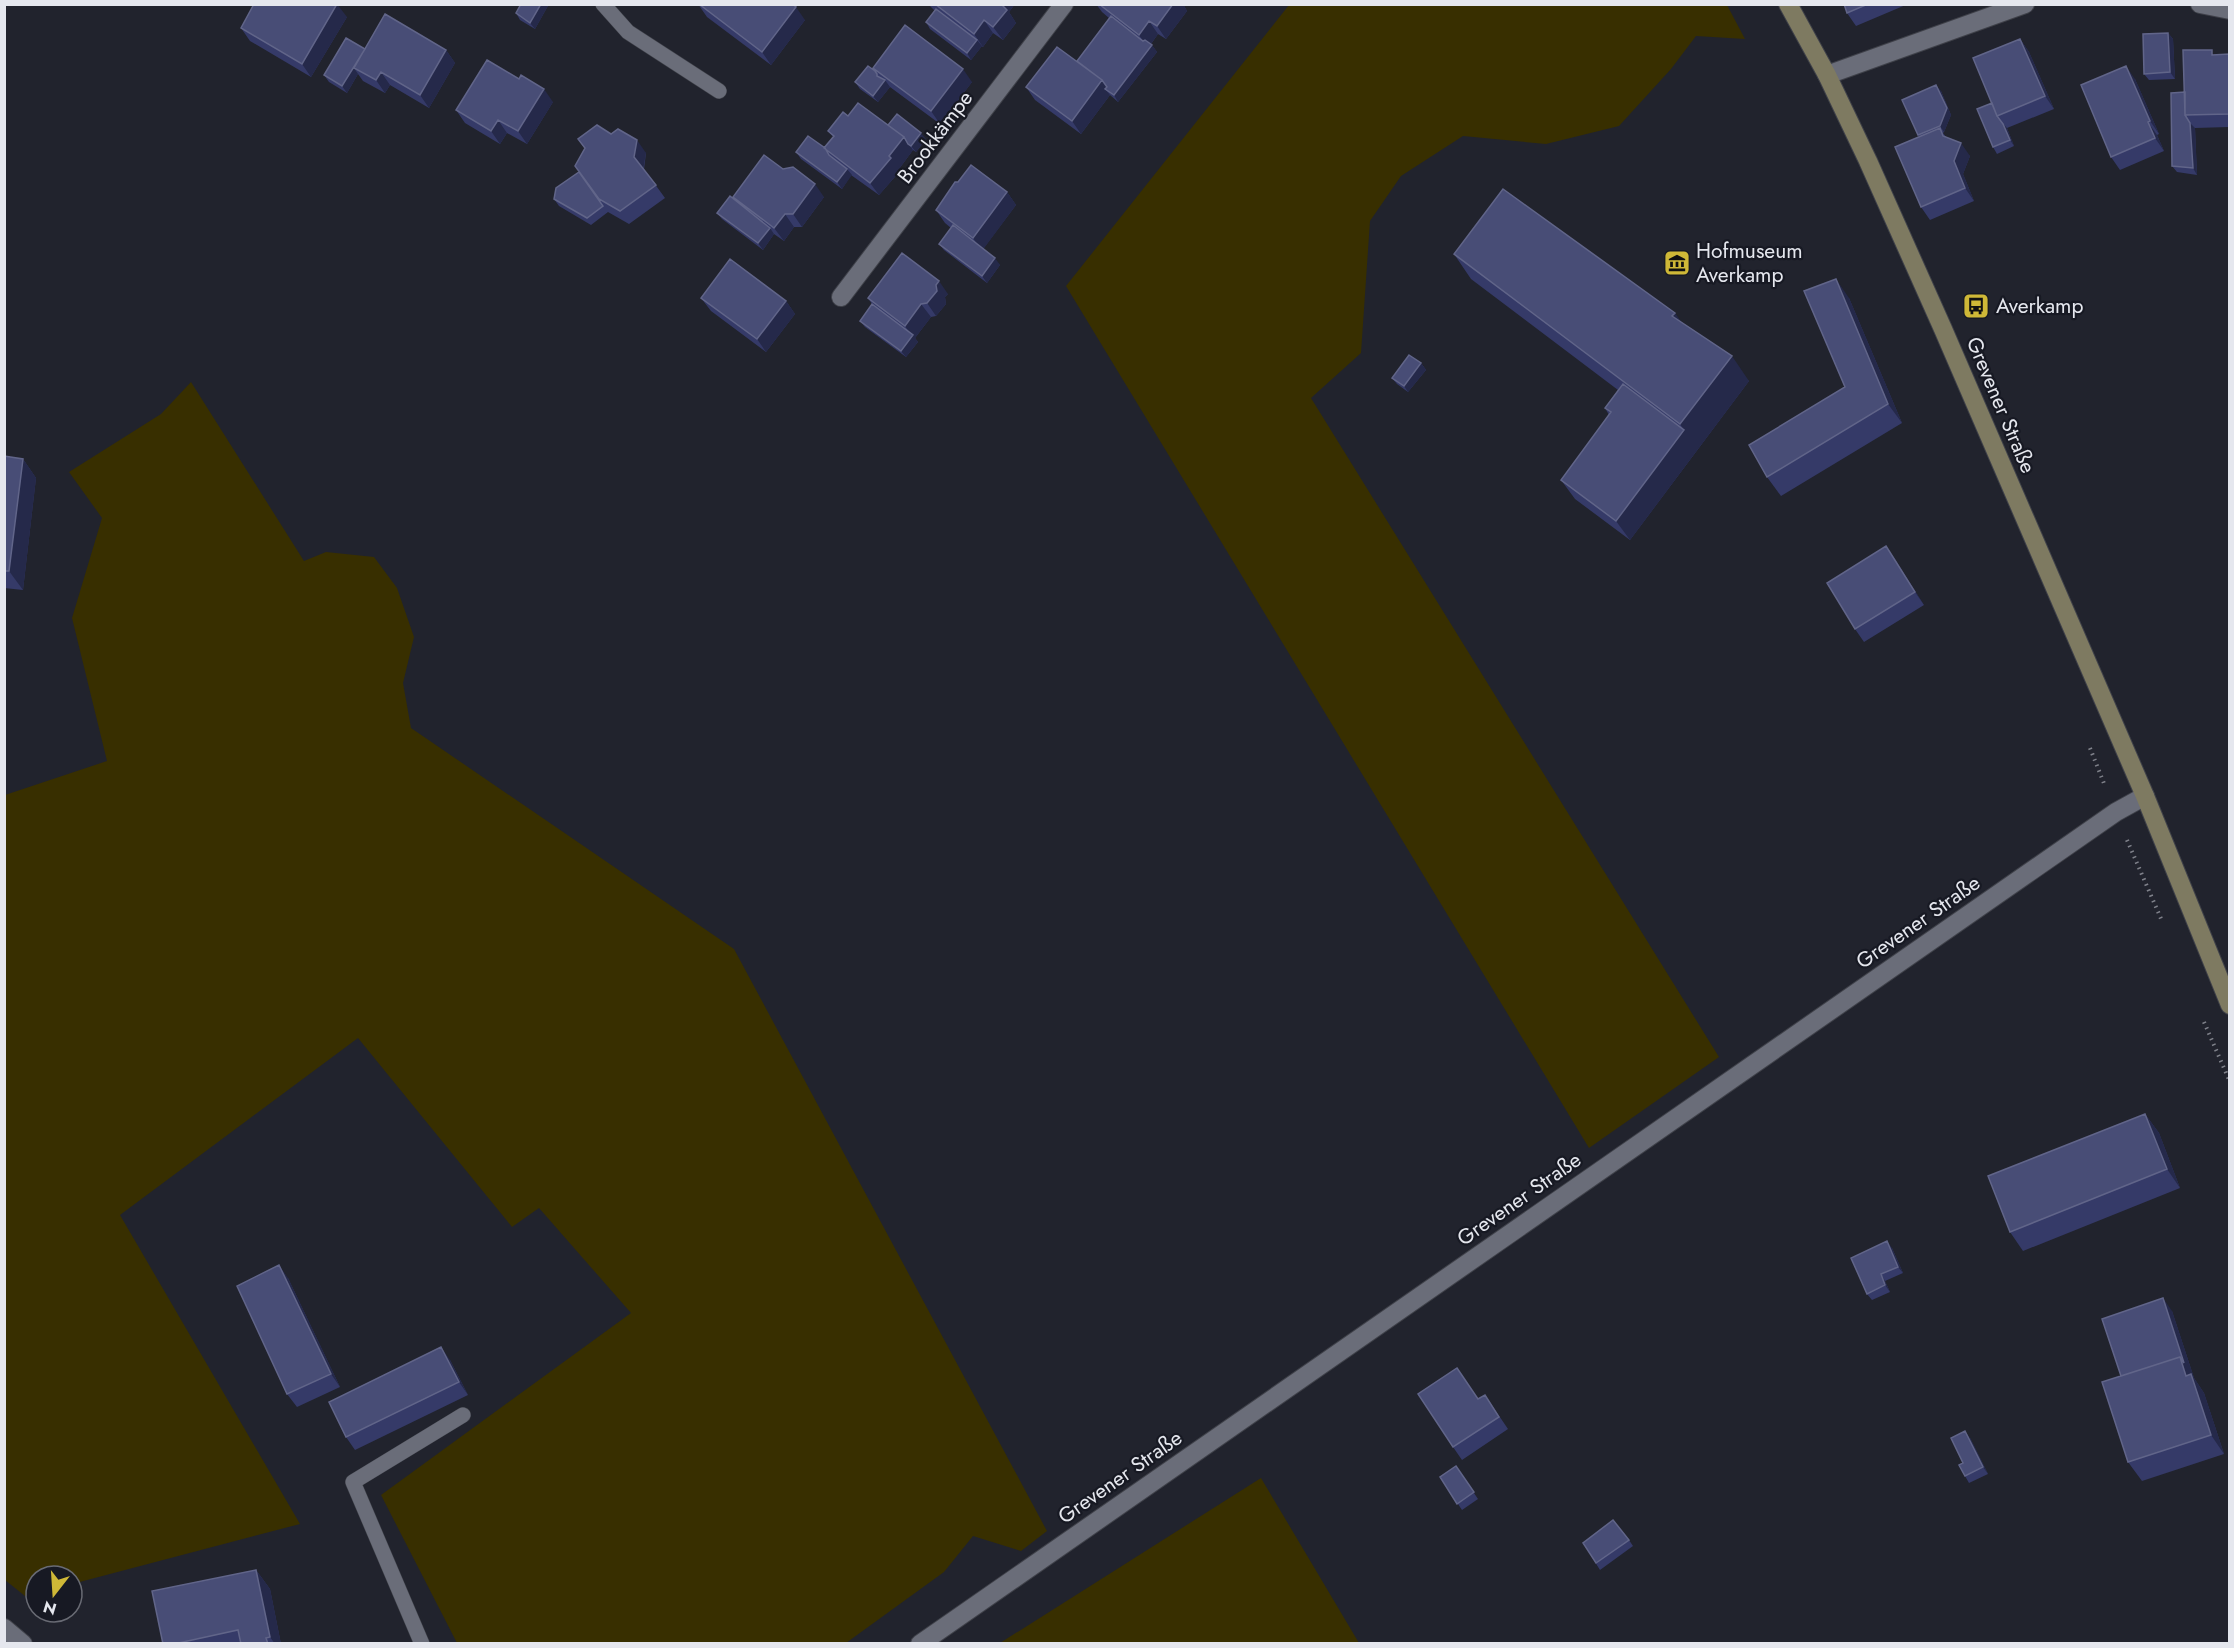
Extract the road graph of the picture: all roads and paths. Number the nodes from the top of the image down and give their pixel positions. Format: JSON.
{"nodes":[{"id":1,"x":603,"y":4,"type":"edge"},
{"id":2,"x":1064,"y":4,"type":"edge"},
{"id":3,"x":1788,"y":4,"type":"edge"},
{"id":4,"x":2025,"y":4,"type":"edge"},
{"id":5,"x":2200,"y":4,"type":"edge"},
{"id":6,"x":2229,"y":10,"type":"edge"},
{"id":7,"x":1827,"y":75,"type":"junction"},
{"id":8,"x":719,"y":91,"type":"dead end"},
{"id":9,"x":841,"y":297,"type":"dead end"},
{"id":10,"x":2145,"y":796,"type":"junction"},
{"id":11,"x":2229,"y":1005,"type":"edge"},
{"id":12,"x":463,"y":1415,"type":"dead end"},
{"id":13,"x":4,"y":1628,"type":"edge"},
{"id":14,"x":23,"y":1644,"type":"edge"},
{"id":15,"x":422,"y":1644,"type":"edge"},
{"id":16,"x":920,"y":1644,"type":"edge"}],
"edges":[{"from":1,"to":8,"type":"lane"},
{"from":2,"to":9,"type":"street","name":"Brookkämpe"},
{"from":3,"to":7,"type":"street","name":"Grevener Straße"},
{"from":4,"to":7,"type":"street"},
{"from":5,"to":6,"type":"street"},
{"from":7,"to":10,"type":"street","name":"Grevener Straße"},
{"from":10,"to":11,"type":"street","name":"Grevener Straße"},
{"from":10,"to":16,"type":"street","name":"Grevener Straße"},
{"from":12,"to":15,"type":"lane"},
{"from":13,"to":14,"type":"street"}]}
